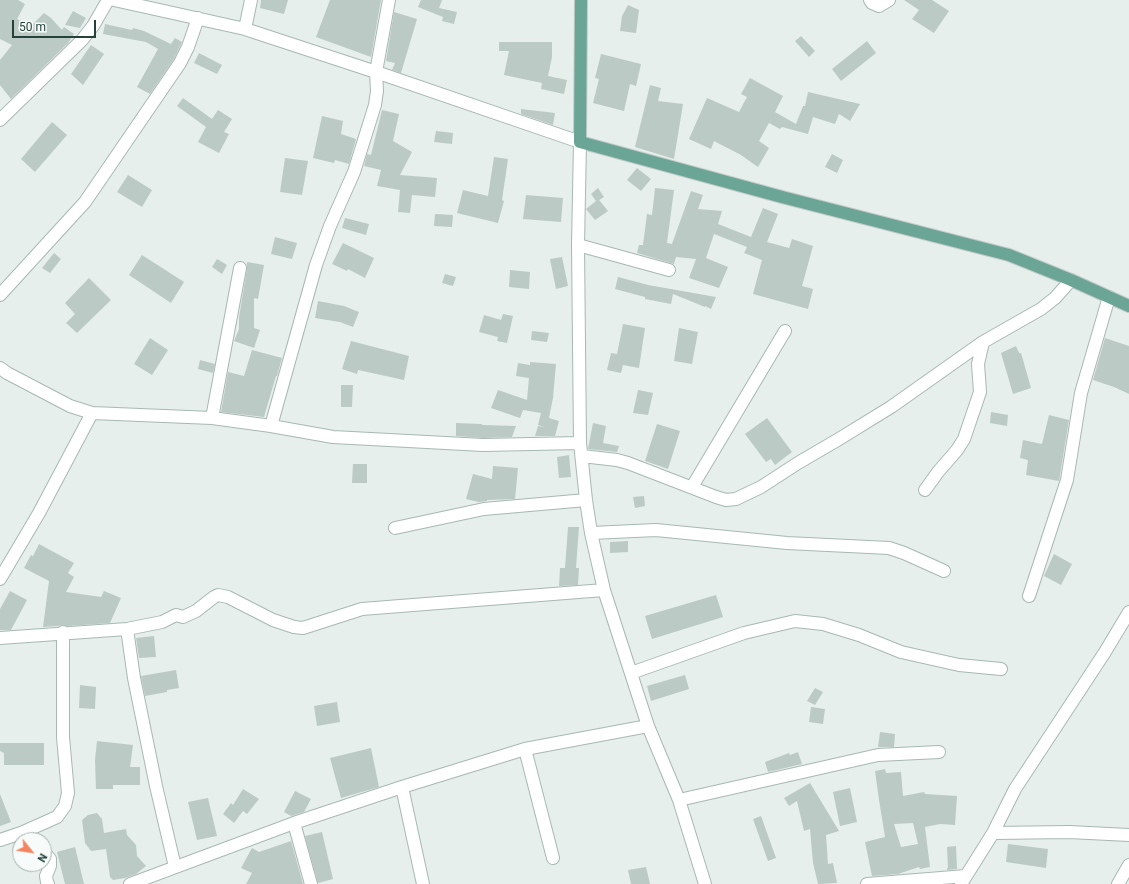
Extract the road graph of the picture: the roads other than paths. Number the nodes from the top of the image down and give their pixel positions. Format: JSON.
{"nodes":[{"id":1,"x":108,"y":0,"type":"edge"},
{"id":2,"x":114,"y":0,"type":"edge"},
{"id":3,"x":251,"y":0,"type":"edge"},
{"id":4,"x":389,"y":0,"type":"edge"},
{"id":5,"x":581,"y":0,"type":"edge"},
{"id":6,"x":870,"y":0,"type":"edge"},
{"id":7,"x":889,"y":0,"type":"edge"},
{"id":8,"x":198,"y":18,"type":"junction"},
{"id":9,"x":245,"y":29,"type":"junction"},
{"id":10,"x":376,"y":72,"type":"junction"},
{"id":11,"x":0,"y":120,"type":"edge"},
{"id":12,"x":580,"y":142,"type":"junction"},
{"id":13,"x":578,"y":245,"type":"junction"},
{"id":14,"x":240,"y":268,"type":"dead end"},
{"id":15,"x":669,"y":270,"type":"dead end"},
{"id":16,"x":1071,"y":280,"type":"junction"},
{"id":17,"x":0,"y":295,"type":"edge"},
{"id":18,"x":1109,"y":297,"type":"junction"},
{"id":19,"x":1129,"y":306,"type":"edge"},
{"id":20,"x":785,"y":331,"type":"dead end"},
{"id":21,"x":983,"y":342,"type":"junction"},
{"id":22,"x":959,"y":359,"type":"junction"},
{"id":23,"x":978,"y":364,"type":"junction"},
{"id":24,"x":0,"y":368,"type":"edge"},
{"id":25,"x":92,"y":413,"type":"junction"},
{"id":26,"x":212,"y":418,"type":"junction"},
{"id":27,"x":271,"y":426,"type":"junction"},
{"id":28,"x":580,"y":443,"type":"junction"},
{"id":29,"x":582,"y":456,"type":"junction"},
{"id":30,"x":692,"y":487,"type":"junction"},
{"id":31,"x":925,"y":490,"type":"dead end"},
{"id":32,"x":586,"y":500,"type":"junction"},
{"id":33,"x":395,"y":528,"type":"dead end"},
{"id":34,"x":591,"y":533,"type":"junction"},
{"id":35,"x":944,"y":571,"type":"dead end"},
{"id":36,"x":1,"y":575,"type":"edge"},
{"id":37,"x":604,"y":590,"type":"junction"},
{"id":38,"x":1029,"y":596,"type":"dead end"},
{"id":39,"x":1129,"y":612,"type":"edge"},
{"id":40,"x":127,"y":629,"type":"junction"},
{"id":41,"x":63,"y":632,"type":"junction"},
{"id":42,"x":0,"y":638,"type":"edge"},
{"id":43,"x":1001,"y":669,"type":"dead end"},
{"id":44,"x":632,"y":673,"type":"junction"},
{"id":45,"x":648,"y":726,"type":"junction"},
{"id":46,"x":525,"y":750,"type":"junction"},
{"id":47,"x":939,"y":752,"type":"dead end"},
{"id":48,"x":402,"y":787,"type":"junction"},
{"id":49,"x":679,"y":800,"type":"junction"},
{"id":50,"x":294,"y":823,"type":"junction"},
{"id":51,"x":33,"y":832,"type":"edge"},
{"id":52,"x":993,"y":833,"type":"junction"},
{"id":53,"x":1129,"y":835,"type":"edge"},
{"id":54,"x":12,"y":839,"type":"edge"},
{"id":55,"x":0,"y":840,"type":"edge"},
{"id":56,"x":553,"y":858,"type":"dead end"},
{"id":57,"x":1129,"y":865,"type":"edge"},
{"id":58,"x":175,"y":867,"type":"junction"},
{"id":59,"x":48,"y":872,"type":"edge"},
{"id":60,"x":964,"y":880,"type":"edge"},
{"id":61,"x":48,"y":884,"type":"edge"},
{"id":62,"x":130,"y":884,"type":"edge"},
{"id":63,"x":311,"y":884,"type":"edge"},
{"id":64,"x":423,"y":884,"type":"edge"},
{"id":65,"x":705,"y":884,"type":"edge"},
{"id":66,"x":867,"y":884,"type":"edge"},
{"id":67,"x":1118,"y":884,"type":"edge"}],
"edges":[{"from":1,"to":11,"type":"street"},
{"from":2,"to":8,"type":"street"},
{"from":3,"to":9,"type":"street"},
{"from":4,"to":10,"type":"street"},
{"from":5,"to":12,"type":"main road"},
{"from":6,"to":7,"type":"street"},
{"from":8,"to":9,"type":"street"},
{"from":8,"to":17,"type":"street"},
{"from":9,"to":10,"type":"street"},
{"from":10,"to":12,"type":"street"},
{"from":10,"to":27,"type":"street"},
{"from":12,"to":13,"type":"street"},
{"from":12,"to":16,"type":"main road"},
{"from":13,"to":15,"type":"street"},
{"from":13,"to":28,"type":"street"},
{"from":14,"to":26,"type":"street"},
{"from":16,"to":18,"type":"main road"},
{"from":16,"to":21,"type":"street"},
{"from":18,"to":19,"type":"main road"},
{"from":18,"to":38,"type":"street"},
{"from":20,"to":30,"type":"street"},
{"from":21,"to":22,"type":"street"},
{"from":21,"to":23,"type":"street"},
{"from":22,"to":23,"type":"street"},
{"from":22,"to":30,"type":"street"},
{"from":23,"to":31,"type":"street"},
{"from":24,"to":25,"type":"street"},
{"from":25,"to":26,"type":"street"},
{"from":25,"to":36,"type":"street"},
{"from":26,"to":27,"type":"street"},
{"from":27,"to":28,"type":"street"},
{"from":28,"to":29,"type":"street"},
{"from":29,"to":30,"type":"street"},
{"from":29,"to":32,"type":"street"},
{"from":32,"to":33,"type":"street"},
{"from":32,"to":34,"type":"street"},
{"from":34,"to":35,"type":"street"},
{"from":34,"to":37,"type":"street"},
{"from":37,"to":40,"type":"street"},
{"from":37,"to":44,"type":"street"},
{"from":39,"to":52,"type":"street"},
{"from":40,"to":41,"type":"street"},
{"from":40,"to":58,"type":"street"},
{"from":41,"to":42,"type":"street"},
{"from":41,"to":51,"type":"street"},
{"from":43,"to":44,"type":"street"},
{"from":44,"to":45,"type":"street"},
{"from":45,"to":46,"type":"street"},
{"from":45,"to":49,"type":"street"},
{"from":46,"to":48,"type":"street"},
{"from":46,"to":56,"type":"street"},
{"from":47,"to":49,"type":"street"},
{"from":48,"to":50,"type":"street"},
{"from":48,"to":64,"type":"street"},
{"from":49,"to":65,"type":"street"},
{"from":50,"to":58,"type":"street"},
{"from":50,"to":63,"type":"street"},
{"from":52,"to":53,"type":"street"},
{"from":52,"to":60,"type":"street"},
{"from":54,"to":55,"type":"street"},
{"from":57,"to":67,"type":"street"},
{"from":58,"to":62,"type":"street"},
{"from":59,"to":61,"type":"street"},
{"from":60,"to":66,"type":"street"}]}
